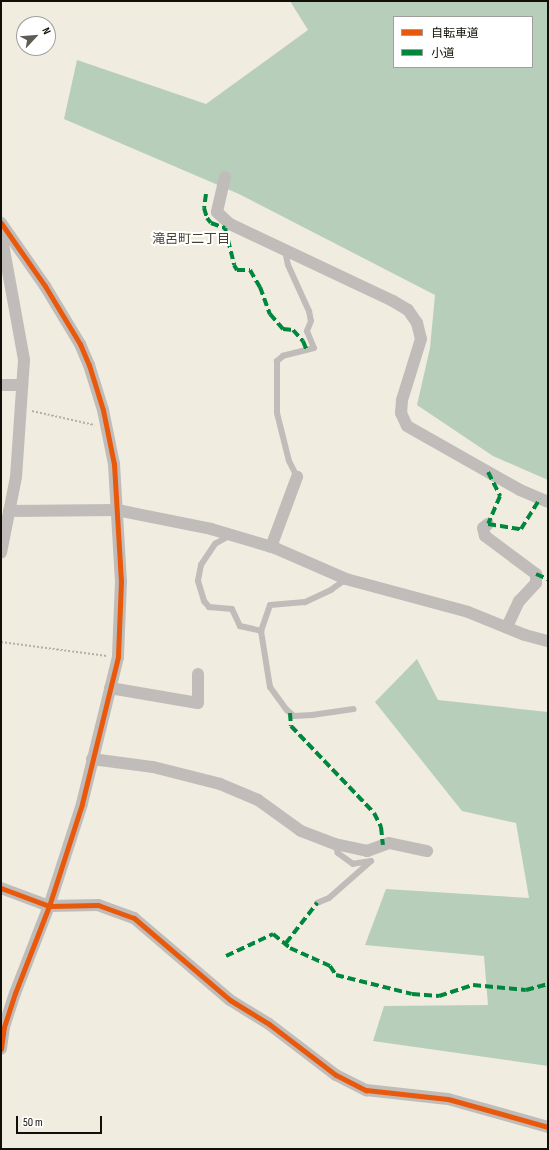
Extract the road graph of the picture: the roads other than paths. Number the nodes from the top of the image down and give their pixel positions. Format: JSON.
{"nodes":[{"id":1,"x":225,"y":177,"type":"dead end"},
{"id":2,"x":1,"y":223,"type":"edge"},
{"id":3,"x":1,"y":233,"type":"edge"},
{"id":4,"x":285,"y":250,"type":"junction"},
{"id":5,"x":1,"y":385,"type":"edge"},
{"id":6,"x":22,"y":385,"type":"junction"},
{"id":7,"x":297,"y":477,"type":"joint"},
{"id":8,"x":548,"y":502,"type":"edge"},
{"id":9,"x":117,"y":510,"type":"junction"},
{"id":10,"x":9,"y":511,"type":"junction"},
{"id":11,"x":488,"y":524,"type":"dead end"},
{"id":12,"x":231,"y":535,"type":"junction"},
{"id":13,"x":271,"y":547,"type":"junction"},
{"id":14,"x":1,"y":553,"type":"edge"},
{"id":15,"x":346,"y":578,"type":"junction"},
{"id":16,"x":507,"y":628,"type":"junction"},
{"id":17,"x":261,"y":631,"type":"junction"},
{"id":18,"x":548,"y":641,"type":"edge"},
{"id":19,"x":198,"y":674,"type":"dead end"},
{"id":20,"x":110,"y":688,"type":"junction"},
{"id":21,"x":354,"y":709,"type":"dead end"},
{"id":22,"x":92,"y":759,"type":"junction"},
{"id":23,"x":335,"y":844,"type":"junction"},
{"id":24,"x":427,"y":851,"type":"dead end"},
{"id":25,"x":1,"y":888,"type":"edge"},
{"id":26,"x":316,"y":903,"type":"dead end"},
{"id":27,"x":49,"y":906,"type":"junction"},
{"id":28,"x":1,"y":1049,"type":"edge"},
{"id":29,"x":548,"y":1127,"type":"edge"}],
"edges":[{"from":1,"to":4,"type":"street"},
{"from":2,"to":9,"type":"street"},
{"from":3,"to":6,"type":"street"},
{"from":4,"to":7,"type":"lane"},
{"from":4,"to":8,"type":"street"},
{"from":5,"to":6,"type":"street"},
{"from":6,"to":10,"type":"street"},
{"from":7,"to":13,"type":"street"},
{"from":9,"to":10,"type":"street"},
{"from":9,"to":12,"type":"street"},
{"from":9,"to":20,"type":"street"},
{"from":10,"to":14,"type":"street"},
{"from":11,"to":16,"type":"street"},
{"from":12,"to":13,"type":"street"},
{"from":12,"to":17,"type":"lane"},
{"from":13,"to":15,"type":"street"},
{"from":15,"to":16,"type":"street"},
{"from":15,"to":17,"type":"lane"},
{"from":16,"to":18,"type":"street"},
{"from":17,"to":21,"type":"lane"},
{"from":19,"to":20,"type":"street"},
{"from":20,"to":22,"type":"street"},
{"from":22,"to":23,"type":"street"},
{"from":22,"to":27,"type":"street"},
{"from":23,"to":24,"type":"street"},
{"from":23,"to":26,"type":"lane"},
{"from":25,"to":27,"type":"street"},
{"from":27,"to":28,"type":"street"},
{"from":27,"to":29,"type":"street"}]}
